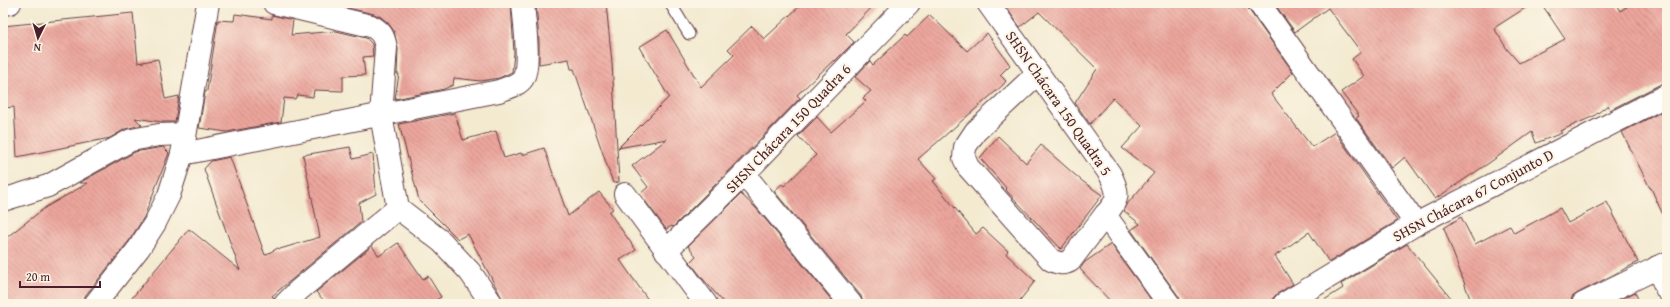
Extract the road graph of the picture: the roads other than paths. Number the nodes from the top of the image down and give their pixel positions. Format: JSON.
{"nodes":[{"id":1,"x":10,"y":3,"type":"edge"},
{"id":2,"x":208,"y":3,"type":"edge"},
{"id":3,"x":274,"y":3,"type":"edge"},
{"id":4,"x":523,"y":3,"type":"edge"},
{"id":5,"x":670,"y":3,"type":"edge"},
{"id":6,"x":910,"y":3,"type":"edge"},
{"id":7,"x":988,"y":3,"type":"edge"},
{"id":8,"x":1259,"y":3,"type":"edge"},
{"id":9,"x":3,"y":4,"type":"edge"},
{"id":10,"x":689,"y":34,"type":"dead end"},
{"id":11,"x":1038,"y":73,"type":"junction"},
{"id":12,"x":1667,"y":95,"type":"edge"},
{"id":13,"x":381,"y":114,"type":"junction"},
{"id":14,"x":183,"y":144,"type":"junction"},
{"id":15,"x":744,"y":174,"type":"junction"},
{"id":16,"x":625,"y":194,"type":"dead end"},
{"id":17,"x":3,"y":200,"type":"edge"},
{"id":18,"x":398,"y":208,"type":"junction"},
{"id":19,"x":1106,"y":215,"type":"junction"},
{"id":20,"x":1416,"y":224,"type":"junction"},
{"id":21,"x":666,"y":250,"type":"junction"},
{"id":22,"x":1662,"y":265,"type":"edge"},
{"id":23,"x":1667,"y":290,"type":"edge"},
{"id":24,"x":95,"y":304,"type":"edge"},
{"id":25,"x":285,"y":304,"type":"edge"},
{"id":26,"x":492,"y":304,"type":"edge"},
{"id":27,"x":706,"y":304,"type":"edge"},
{"id":28,"x":851,"y":304,"type":"edge"},
{"id":29,"x":1169,"y":304,"type":"edge"},
{"id":30,"x":1284,"y":304,"type":"edge"},
{"id":31,"x":1584,"y":304,"type":"edge"}],
"edges":[{"from":1,"to":9,"type":"street"},
{"from":2,"to":14,"type":"street"},
{"from":3,"to":13,"type":"street"},
{"from":4,"to":13,"type":"street"},
{"from":5,"to":10,"type":"lane"},
{"from":6,"to":15,"type":"street","name":"SHSN Chácara 150 Quadra 6"},
{"from":7,"to":11,"type":"street","name":"SHSN Chácara 150 Quadra 5"},
{"from":8,"to":20,"type":"street"},
{"from":11,"to":19,"type":"street","name":"SHSN Chácara 150 Quadra 5"},
{"from":11,"to":19,"type":"street","name":"SHSN Chácara 150 Quadra 5"},
{"from":12,"to":20,"type":"street","name":"SHSN Chácara 67 Conjunto D"},
{"from":13,"to":14,"type":"street"},
{"from":13,"to":18,"type":"street"},
{"from":14,"to":17,"type":"street"},
{"from":14,"to":24,"type":"street"},
{"from":15,"to":21,"type":"street","name":"SHSN Chácara 150 Quadra 6"},
{"from":15,"to":28,"type":"street"},
{"from":16,"to":21,"type":"street"},
{"from":18,"to":25,"type":"street"},
{"from":18,"to":26,"type":"street"},
{"from":19,"to":29,"type":"street"},
{"from":20,"to":30,"type":"street","name":"SHSN Chácara 67 Conjunto D"},
{"from":21,"to":27,"type":"street"},
{"from":22,"to":23,"type":"street"},
{"from":22,"to":31,"type":"street"}]}
